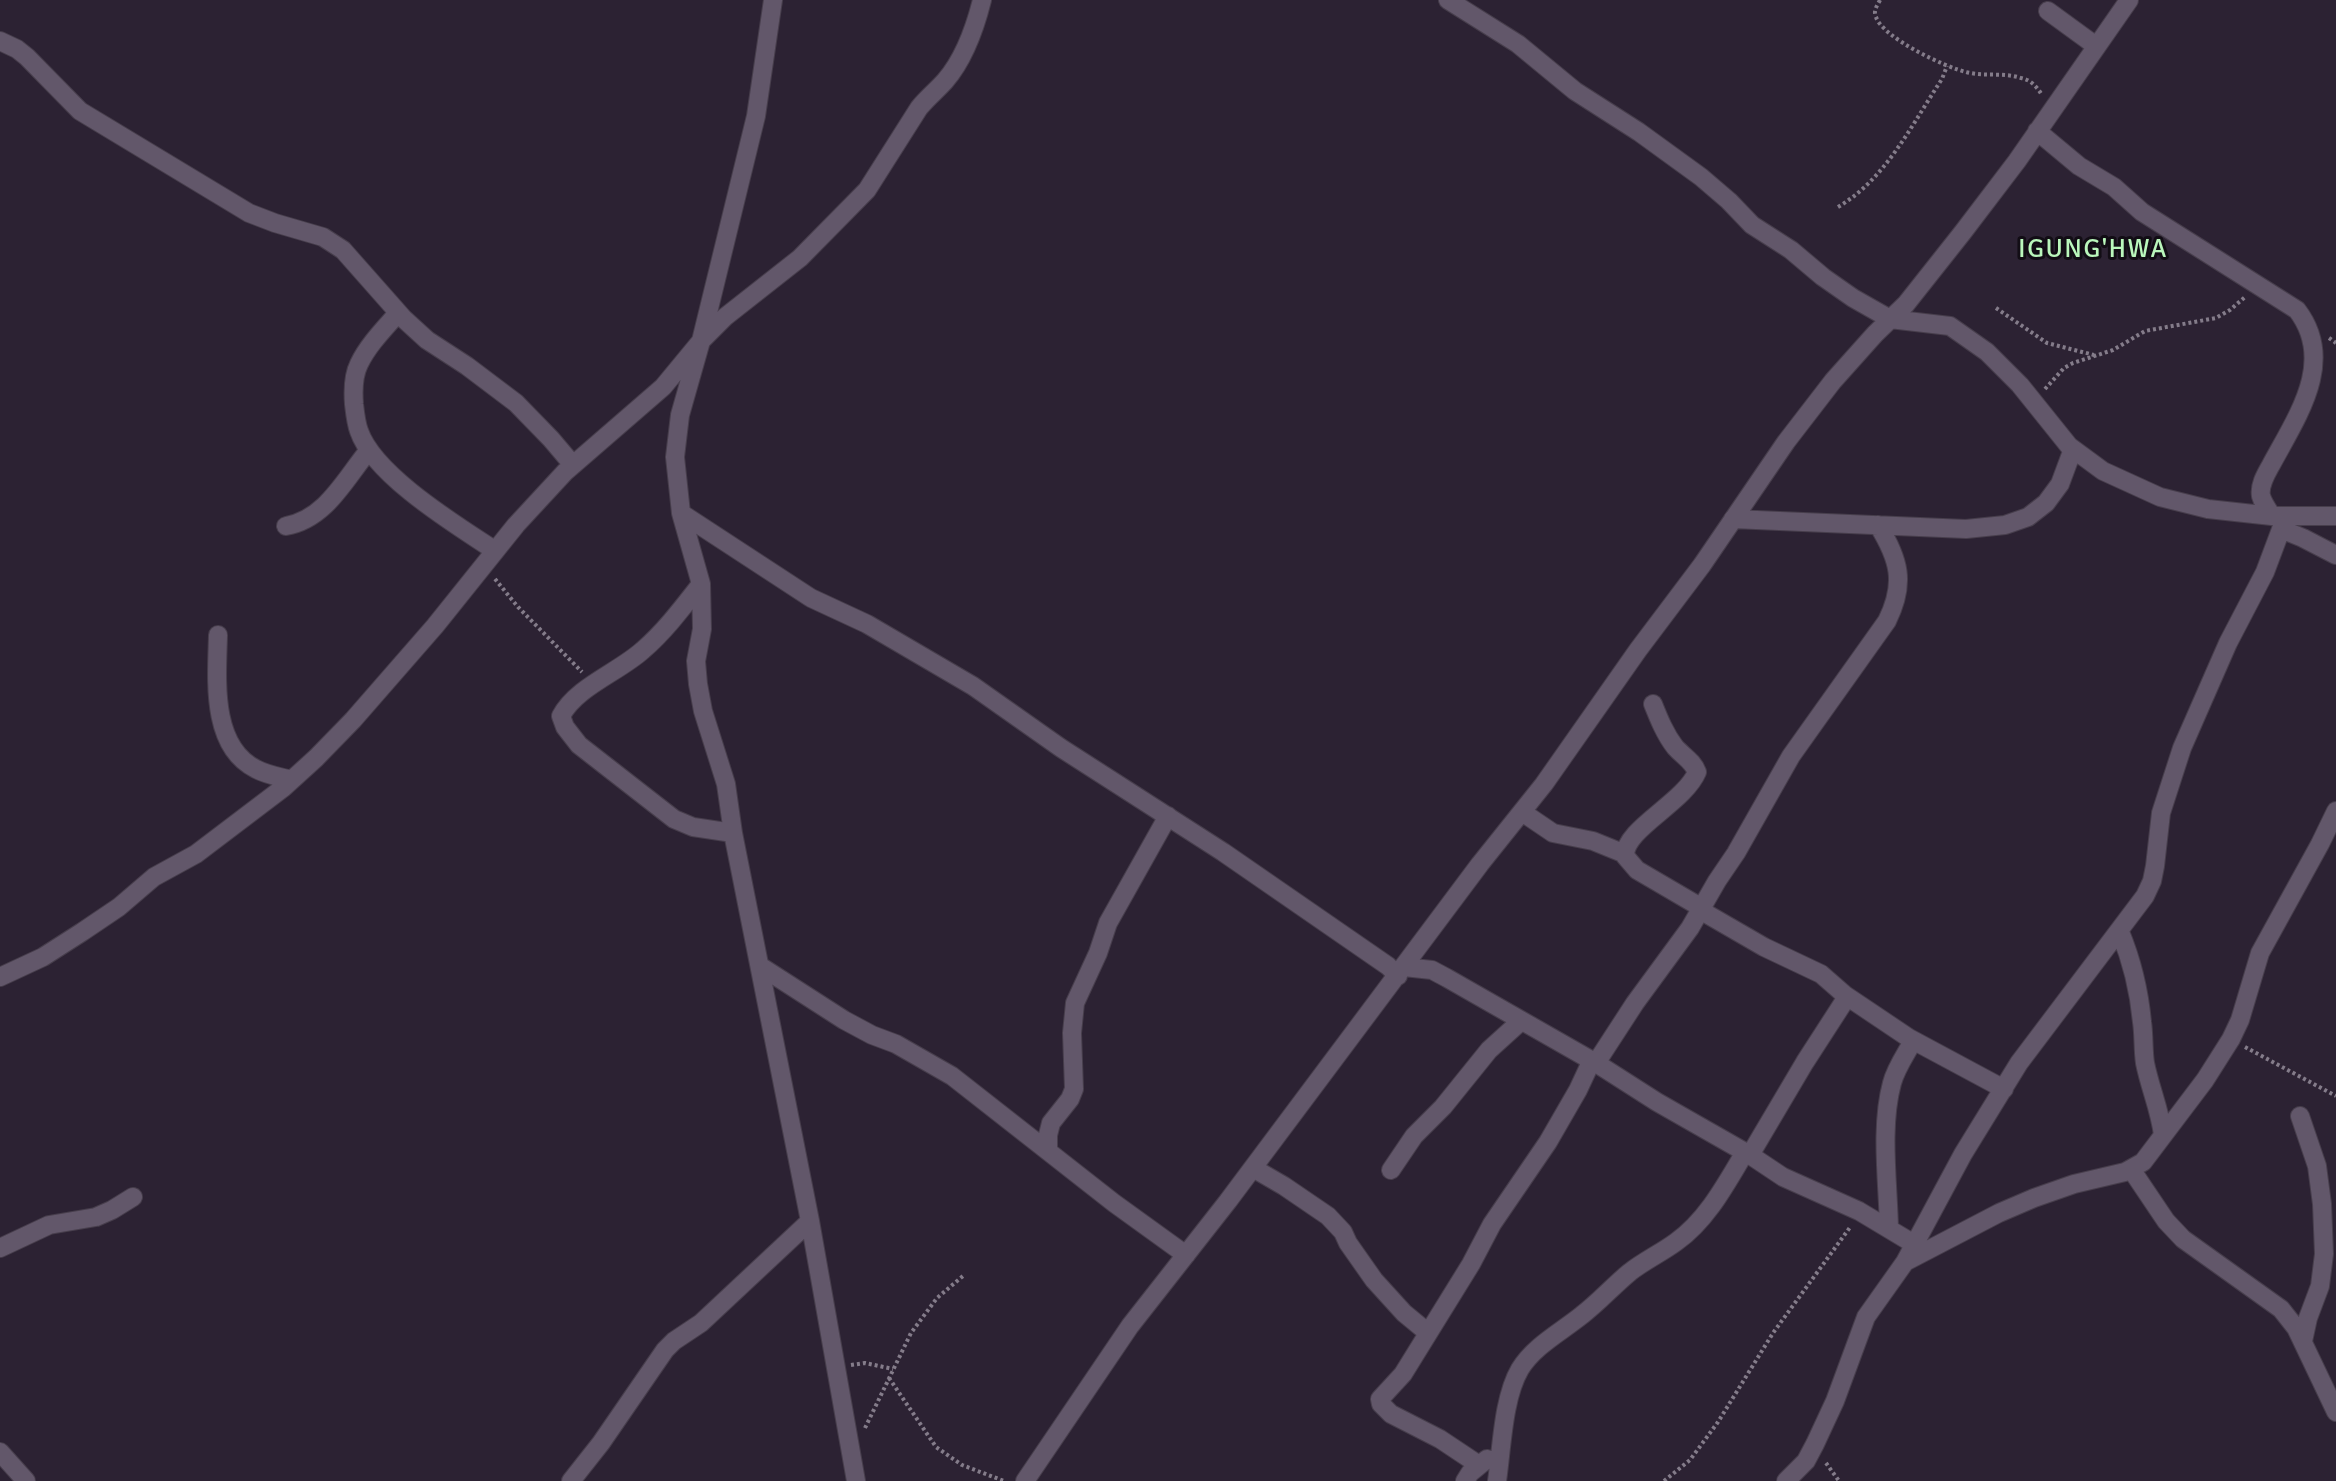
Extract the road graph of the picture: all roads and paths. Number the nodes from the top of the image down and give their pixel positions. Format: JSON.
{"nodes":[{"id":1,"x":773,"y":0,"type":"edge"},
{"id":2,"x":982,"y":0,"type":"edge"},
{"id":3,"x":1448,"y":0,"type":"edge"},
{"id":4,"x":1880,"y":0,"type":"edge"},
{"id":5,"x":2129,"y":0,"type":"edge"},
{"id":6,"x":2048,"y":12,"type":"dead end"},
{"id":7,"x":0,"y":41,"type":"edge"},
{"id":8,"x":2096,"y":46,"type":"junction"},
{"id":9,"x":1947,"y":66,"type":"junction"},
{"id":10,"x":2051,"y":111,"type":"junction"},
{"id":11,"x":2037,"y":131,"type":"junction"},
{"id":12,"x":1838,"y":207,"type":"dead end"},
{"id":13,"x":2256,"y":283,"type":"junction"},
{"id":14,"x":1996,"y":308,"type":"dead end"},
{"id":15,"x":398,"y":314,"type":"junction"},
{"id":16,"x":1890,"y":319,"type":"junction"},
{"id":17,"x":701,"y":341,"type":"junction"},
{"id":18,"x":2095,"y":355,"type":"junction"},
{"id":19,"x":2034,"y":404,"type":"junction"},
{"id":20,"x":2073,"y":449,"type":"junction"},
{"id":21,"x":369,"y":450,"type":"junction"},
{"id":22,"x":573,"y":465,"type":"junction"},
{"id":23,"x":681,"y":513,"type":"junction"},
{"id":24,"x":2336,"y":516,"type":"edge"},
{"id":25,"x":1733,"y":519,"type":"junction"},
{"id":26,"x":2280,"y":520,"type":"junction"},
{"id":27,"x":1878,"y":525,"type":"junction"},
{"id":28,"x":286,"y":526,"type":"dead end"},
{"id":29,"x":494,"y":550,"type":"junction"},
{"id":30,"x":2336,"y":555,"type":"edge"},
{"id":31,"x":483,"y":565,"type":"junction"},
{"id":32,"x":701,"y":584,"type":"junction"},
{"id":33,"x":218,"y":635,"type":"dead end"},
{"id":34,"x":593,"y":685,"type":"junction"},
{"id":35,"x":1653,"y":704,"type":"dead end"},
{"id":36,"x":292,"y":780,"type":"junction"},
{"id":37,"x":2336,"y":811,"type":"edge"},
{"id":38,"x":1522,"y":812,"type":"junction"},
{"id":39,"x":1168,"y":816,"type":"junction"},
{"id":40,"x":733,"y":833,"type":"junction"},
{"id":41,"x":1625,"y":854,"type":"junction"},
{"id":42,"x":1701,"y":909,"type":"junction"},
{"id":43,"x":2120,"y":932,"type":"junction"},
{"id":44,"x":760,"y":966,"type":"junction"},
{"id":45,"x":1401,"y":972,"type":"junction"},
{"id":46,"x":0,"y":977,"type":"edge"},
{"id":47,"x":1847,"y":997,"type":"junction"},
{"id":48,"x":1521,"y":1021,"type":"junction"},
{"id":49,"x":2231,"y":1039,"type":"junction"},
{"id":50,"x":1913,"y":1041,"type":"junction"},
{"id":51,"x":1594,"y":1062,"type":"junction"},
{"id":52,"x":2004,"y":1089,"type":"junction"},
{"id":53,"x":2336,"y":1096,"type":"edge"},
{"id":54,"x":2300,"y":1116,"type":"dead end"},
{"id":55,"x":2163,"y":1136,"type":"junction"},
{"id":56,"x":1048,"y":1149,"type":"junction"},
{"id":57,"x":1748,"y":1153,"type":"junction"},
{"id":58,"x":1252,"y":1168,"type":"junction"},
{"id":59,"x":2131,"y":1169,"type":"junction"},
{"id":60,"x":1391,"y":1170,"type":"dead end"},
{"id":61,"x":133,"y":1197,"type":"dead end"},
{"id":62,"x":1859,"y":1211,"type":"junction"},
{"id":63,"x":810,"y":1221,"type":"junction"},
{"id":64,"x":1889,"y":1228,"type":"junction"},
{"id":65,"x":1914,"y":1244,"type":"junction"},
{"id":66,"x":0,"y":1248,"type":"edge"},
{"id":67,"x":1186,"y":1255,"type":"junction"},
{"id":68,"x":1905,"y":1262,"type":"junction"},
{"id":69,"x":963,"y":1276,"type":"dead end"},
{"id":70,"x":1426,"y":1332,"type":"junction"},
{"id":71,"x":2303,"y":1341,"type":"junction"},
{"id":72,"x":836,"y":1368,"type":"junction"},
{"id":73,"x":893,"y":1369,"type":"junction"},
{"id":74,"x":889,"y":1378,"type":"junction"},
{"id":75,"x":2336,"y":1412,"type":"edge"},
{"id":76,"x":1501,"y":1450,"type":"junction"},
{"id":77,"x":850,"y":1451,"type":"junction"},
{"id":78,"x":0,"y":1452,"type":"edge"},
{"id":79,"x":1479,"y":1465,"type":"junction"},
{"id":80,"x":26,"y":1481,"type":"edge"},
{"id":81,"x":571,"y":1481,"type":"edge"},
{"id":82,"x":856,"y":1481,"type":"edge"},
{"id":83,"x":1004,"y":1481,"type":"edge"},
{"id":84,"x":1025,"y":1481,"type":"edge"},
{"id":85,"x":1465,"y":1481,"type":"edge"},
{"id":86,"x":1497,"y":1481,"type":"edge"},
{"id":87,"x":1664,"y":1481,"type":"edge"},
{"id":88,"x":1786,"y":1481,"type":"edge"}],
"edges":[{"from":1,"to":17,"type":"street"},
{"from":2,"to":17,"type":"street"},
{"from":3,"to":16,"type":"street"},
{"from":4,"to":9,"type":"path"},
{"from":5,"to":8,"type":"street"},
{"from":6,"to":8,"type":"street"},
{"from":7,"to":15,"type":"street"},
{"from":8,"to":10,"type":"street"},
{"from":9,"to":10,"type":"path"},
{"from":9,"to":12,"type":"path"},
{"from":10,"to":11,"type":"street"},
{"from":11,"to":13,"type":"street"},
{"from":11,"to":16,"type":"street"},
{"from":13,"to":18,"type":"path"},
{"from":13,"to":26,"type":"street"},
{"from":14,"to":18,"type":"path"},
{"from":15,"to":21,"type":"street"},
{"from":15,"to":22,"type":"street"},
{"from":16,"to":19,"type":"street"},
{"from":16,"to":25,"type":"street"},
{"from":17,"to":22,"type":"street"},
{"from":17,"to":23,"type":"street"},
{"from":18,"to":19,"type":"path"},
{"from":19,"to":20,"type":"street"},
{"from":20,"to":26,"type":"street"},
{"from":20,"to":27,"type":"street"},
{"from":21,"to":28,"type":"street"},
{"from":21,"to":29,"type":"street"},
{"from":22,"to":29,"type":"street"},
{"from":23,"to":32,"type":"street"},
{"from":23,"to":39,"type":"street"},
{"from":24,"to":26,"type":"street"},
{"from":25,"to":27,"type":"street"},
{"from":25,"to":38,"type":"street"},
{"from":26,"to":30,"type":"street"},
{"from":26,"to":43,"type":"street"},
{"from":27,"to":42,"type":"street"},
{"from":29,"to":31,"type":"street"},
{"from":31,"to":34,"type":"path"},
{"from":31,"to":36,"type":"street"},
{"from":32,"to":34,"type":"street"},
{"from":32,"to":40,"type":"street"},
{"from":33,"to":36,"type":"street"},
{"from":34,"to":40,"type":"street"},
{"from":35,"to":41,"type":"street"},
{"from":36,"to":46,"type":"street"},
{"from":37,"to":49,"type":"street"},
{"from":38,"to":41,"type":"street"},
{"from":38,"to":45,"type":"street"},
{"from":39,"to":45,"type":"street"},
{"from":39,"to":56,"type":"street"},
{"from":40,"to":44,"type":"street"},
{"from":41,"to":42,"type":"street"},
{"from":42,"to":47,"type":"street"},
{"from":42,"to":51,"type":"street"},
{"from":43,"to":52,"type":"street"},
{"from":43,"to":55,"type":"street"},
{"from":44,"to":56,"type":"street"},
{"from":44,"to":63,"type":"street"},
{"from":45,"to":48,"type":"street"},
{"from":45,"to":58,"type":"street"},
{"from":47,"to":50,"type":"street"},
{"from":47,"to":57,"type":"street"},
{"from":48,"to":51,"type":"street"},
{"from":48,"to":60,"type":"street"},
{"from":49,"to":53,"type":"path"},
{"from":49,"to":55,"type":"street"},
{"from":50,"to":52,"type":"street"},
{"from":50,"to":64,"type":"street"},
{"from":51,"to":57,"type":"street"},
{"from":51,"to":70,"type":"street"},
{"from":52,"to":65,"type":"street"},
{"from":54,"to":71,"type":"street"},
{"from":55,"to":59,"type":"street"},
{"from":56,"to":67,"type":"street"},
{"from":57,"to":62,"type":"street"},
{"from":57,"to":76,"type":"street"},
{"from":58,"to":67,"type":"street"},
{"from":58,"to":70,"type":"street"},
{"from":59,"to":68,"type":"street"},
{"from":59,"to":71,"type":"street"},
{"from":61,"to":66,"type":"street"},
{"from":62,"to":64,"type":"street"},
{"from":62,"to":87,"type":"path"},
{"from":63,"to":72,"type":"street"},
{"from":63,"to":81,"type":"street"},
{"from":64,"to":65,"type":"street"},
{"from":65,"to":68,"type":"street"},
{"from":67,"to":84,"type":"street"},
{"from":68,"to":88,"type":"street"},
{"from":69,"to":73,"type":"path"},
{"from":70,"to":79,"type":"street"},
{"from":71,"to":75,"type":"street"},
{"from":72,"to":73,"type":"path"},
{"from":72,"to":77,"type":"street"},
{"from":73,"to":74,"type":"path"},
{"from":74,"to":77,"type":"path"},
{"from":74,"to":83,"type":"path"},
{"from":76,"to":79,"type":"street"},
{"from":76,"to":86,"type":"street"},
{"from":77,"to":82,"type":"street"},
{"from":78,"to":80,"type":"street"},
{"from":79,"to":85,"type":"street"}]}
